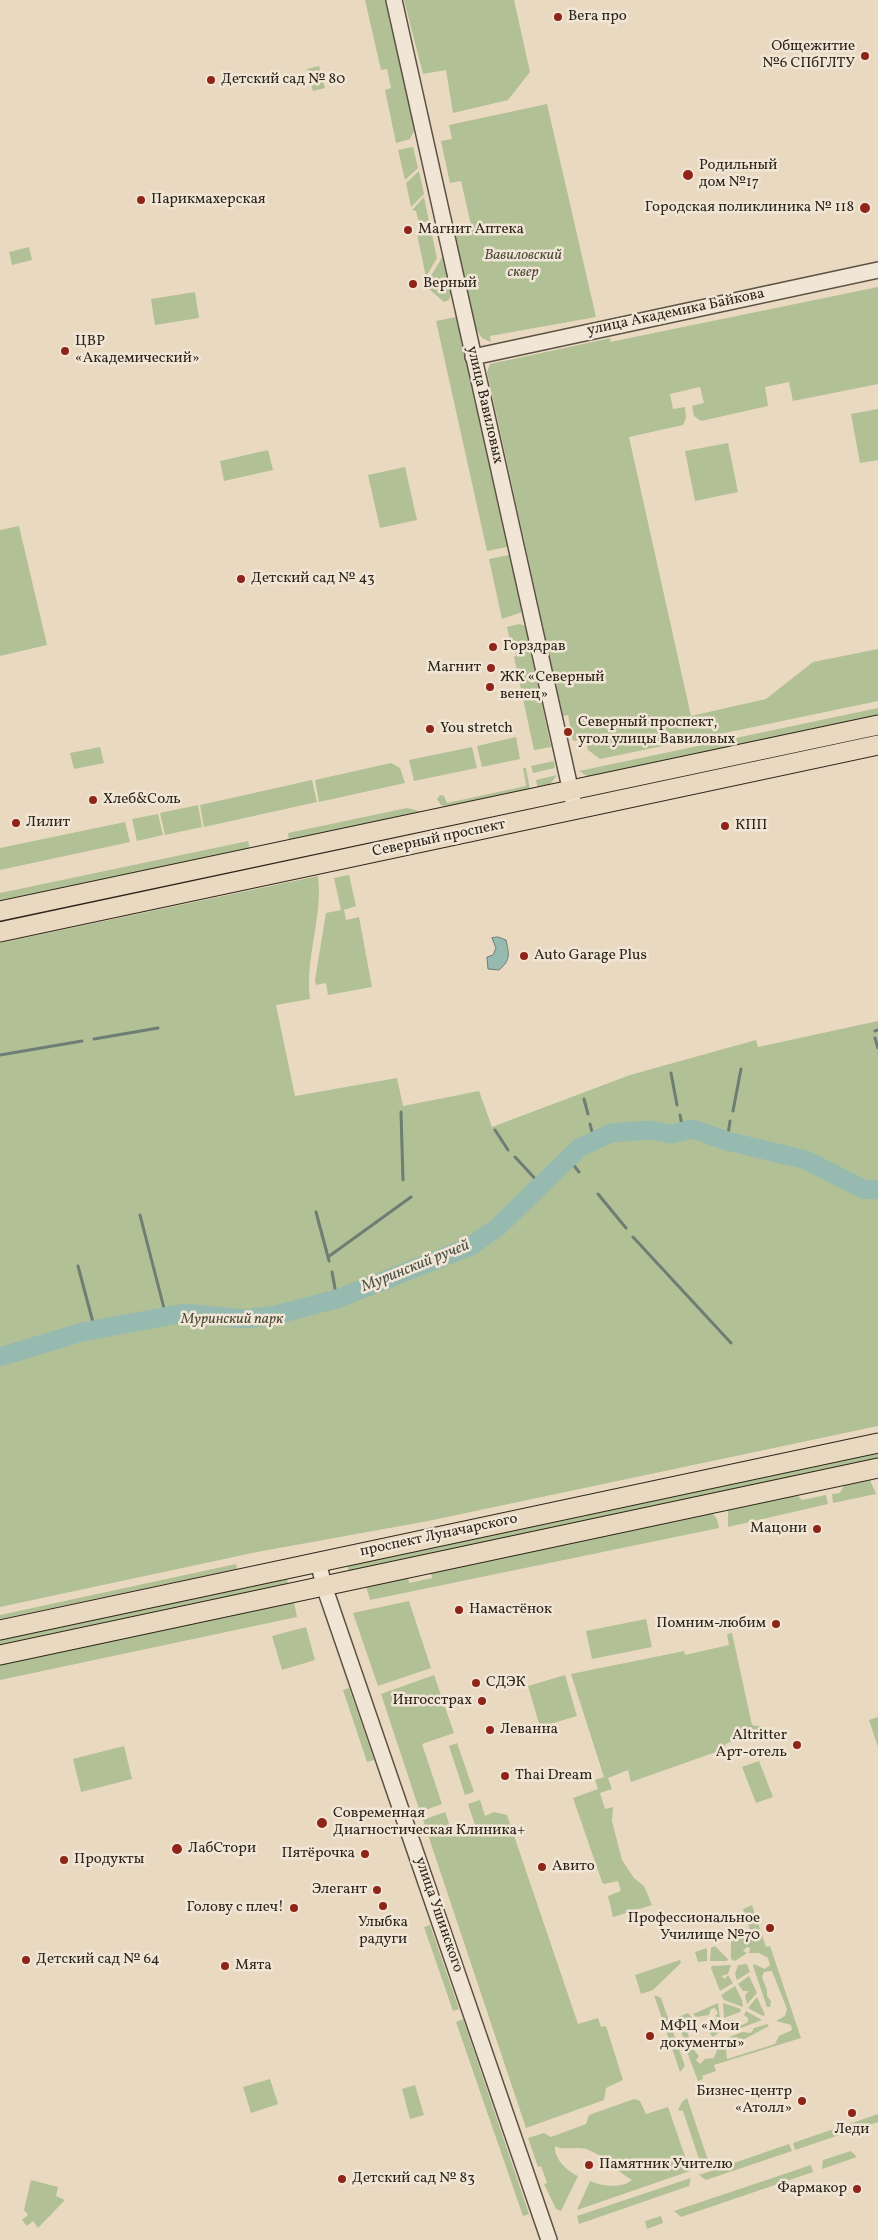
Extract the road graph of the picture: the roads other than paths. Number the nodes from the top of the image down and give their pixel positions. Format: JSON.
{"nodes":[{"id":1,"x":394,"y":0,"type":"edge"},
{"id":2,"x":878,"y":270,"type":"edge"},
{"id":3,"x":473,"y":357,"type":"junction"},
{"id":4,"x":878,"y":725,"type":"edge"},
{"id":5,"x":878,"y":745,"type":"edge"},
{"id":6,"x":570,"y":790,"type":"junction"},
{"id":7,"x":575,"y":810,"type":"junction"},
{"id":8,"x":0,"y":911,"type":"edge"},
{"id":9,"x":0,"y":932,"type":"edge"},
{"id":10,"x":878,"y":1443,"type":"edge"},
{"id":11,"x":878,"y":1468,"type":"edge"},
{"id":12,"x":318,"y":1561,"type":"junction"},
{"id":13,"x":324,"y":1586,"type":"junction"},
{"id":14,"x":0,"y":1630,"type":"edge"},
{"id":15,"x":0,"y":1655,"type":"edge"},
{"id":16,"x":549,"y":2240,"type":"edge"}],
"edges":[{"from":1,"to":3,"type":"street","name":"улица Вавиловых"},
{"from":2,"to":3,"type":"street","name":"улица Академика Байкова"},
{"from":3,"to":6,"type":"street","name":"улица Вавиловых"},
{"from":4,"to":6,"type":"main road","name":"Северный проспект"},
{"from":5,"to":7,"type":"main road","name":"Северный проспект"},
{"from":6,"to":7,"type":"street","name":"улица Вавиловых"},
{"from":6,"to":8,"type":"main road","name":"Северный проспект"},
{"from":7,"to":9,"type":"main road","name":"Северный проспект"},
{"from":10,"to":12,"type":"main road","name":"проспект Луначарского"},
{"from":11,"to":13,"type":"main road","name":"проспект Луначарского"},
{"from":12,"to":13,"type":"street","name":"улица Ушинского"},
{"from":12,"to":14,"type":"main road","name":"проспект Луначарского"},
{"from":13,"to":15,"type":"main road","name":"проспект Луначарского"},
{"from":13,"to":16,"type":"street","name":"улица Ушинского"}]}
